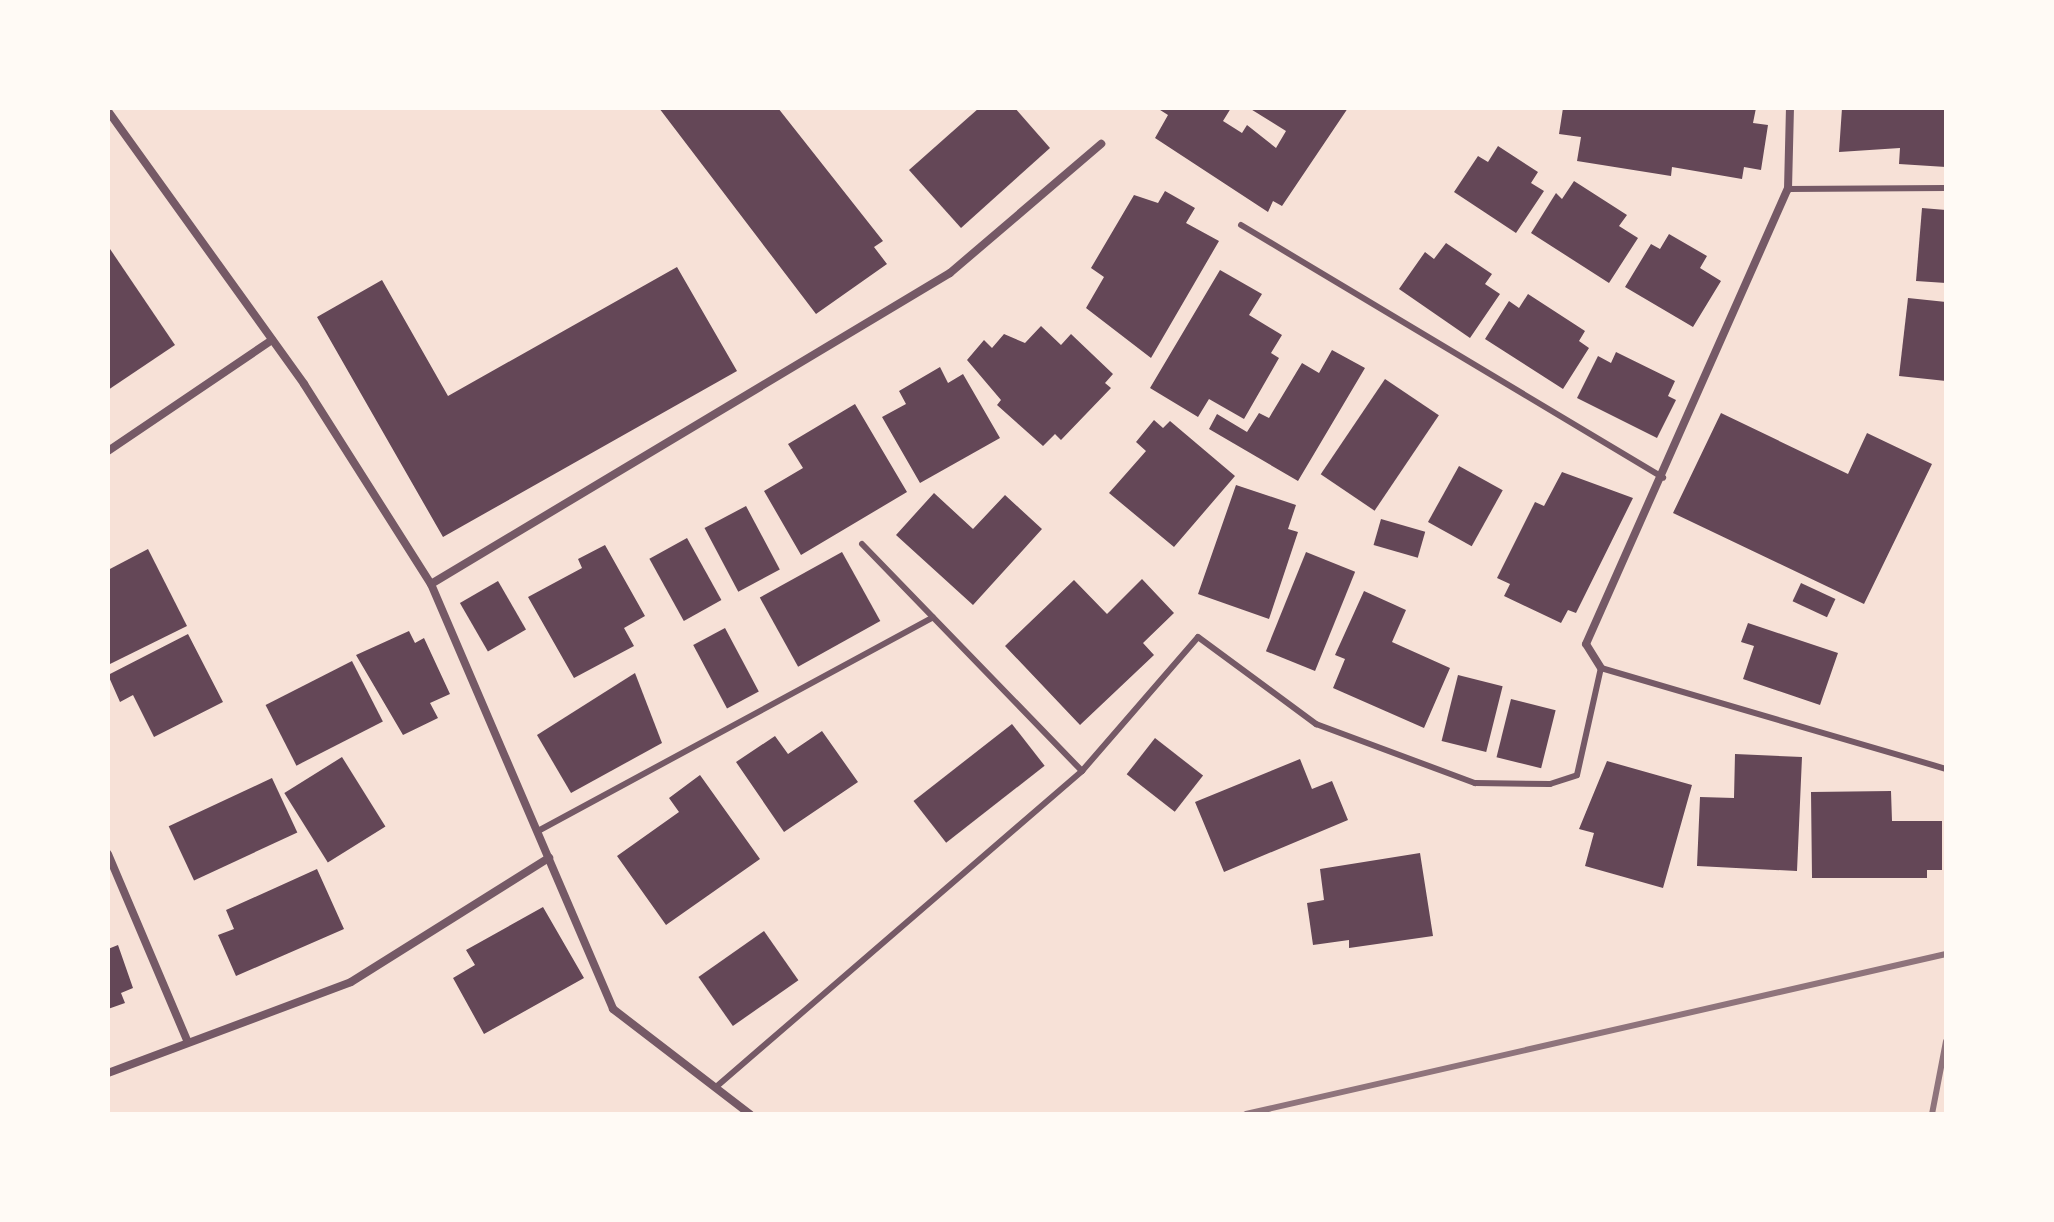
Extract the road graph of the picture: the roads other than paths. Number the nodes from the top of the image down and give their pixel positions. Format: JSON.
{"nodes":[{"id":1,"x":1790,"y":108,"type":"edge"},
{"id":2,"x":108,"y":111,"type":"edge"},
{"id":3,"x":1101,"y":144,"type":"dead end"},
{"id":4,"x":1946,"y":188,"type":"edge"},
{"id":5,"x":1788,"y":189,"type":"junction"},
{"id":6,"x":1241,"y":225,"type":"dead end"},
{"id":7,"x":272,"y":340,"type":"junction"},
{"id":8,"x":108,"y":451,"type":"edge"},
{"id":9,"x":1663,"y":478,"type":"junction"},
{"id":10,"x":862,"y":544,"type":"dead end"},
{"id":11,"x":431,"y":584,"type":"junction"},
{"id":12,"x":933,"y":617,"type":"junction"},
{"id":13,"x":1601,"y":668,"type":"junction"},
{"id":14,"x":1946,"y":769,"type":"edge"},
{"id":15,"x":1082,"y":771,"type":"junction"},
{"id":16,"x":538,"y":831,"type":"junction"},
{"id":17,"x":108,"y":854,"type":"edge"},
{"id":18,"x":549,"y":858,"type":"junction"},
{"id":19,"x":187,"y":1040,"type":"junction"},
{"id":20,"x":108,"y":1073,"type":"edge"},
{"id":21,"x":716,"y":1087,"type":"junction"},
{"id":22,"x":750,"y":1114,"type":"edge"}],
"edges":[{"from":1,"to":5,"type":"street"},
{"from":2,"to":7,"type":"street"},
{"from":3,"to":11,"type":"street"},
{"from":4,"to":5,"type":"lane"},
{"from":5,"to":9,"type":"street"},
{"from":6,"to":9,"type":"lane"},
{"from":7,"to":8,"type":"street"},
{"from":7,"to":11,"type":"street"},
{"from":9,"to":13,"type":"street"},
{"from":10,"to":12,"type":"lane"},
{"from":11,"to":16,"type":"street"},
{"from":12,"to":15,"type":"lane"},
{"from":12,"to":16,"type":"lane"},
{"from":13,"to":14,"type":"lane"},
{"from":13,"to":15,"type":"lane"},
{"from":15,"to":21,"type":"lane"},
{"from":16,"to":18,"type":"street"},
{"from":17,"to":19,"type":"street"},
{"from":18,"to":19,"type":"street"},
{"from":18,"to":21,"type":"street"},
{"from":19,"to":20,"type":"street"},
{"from":21,"to":22,"type":"street"}]}
